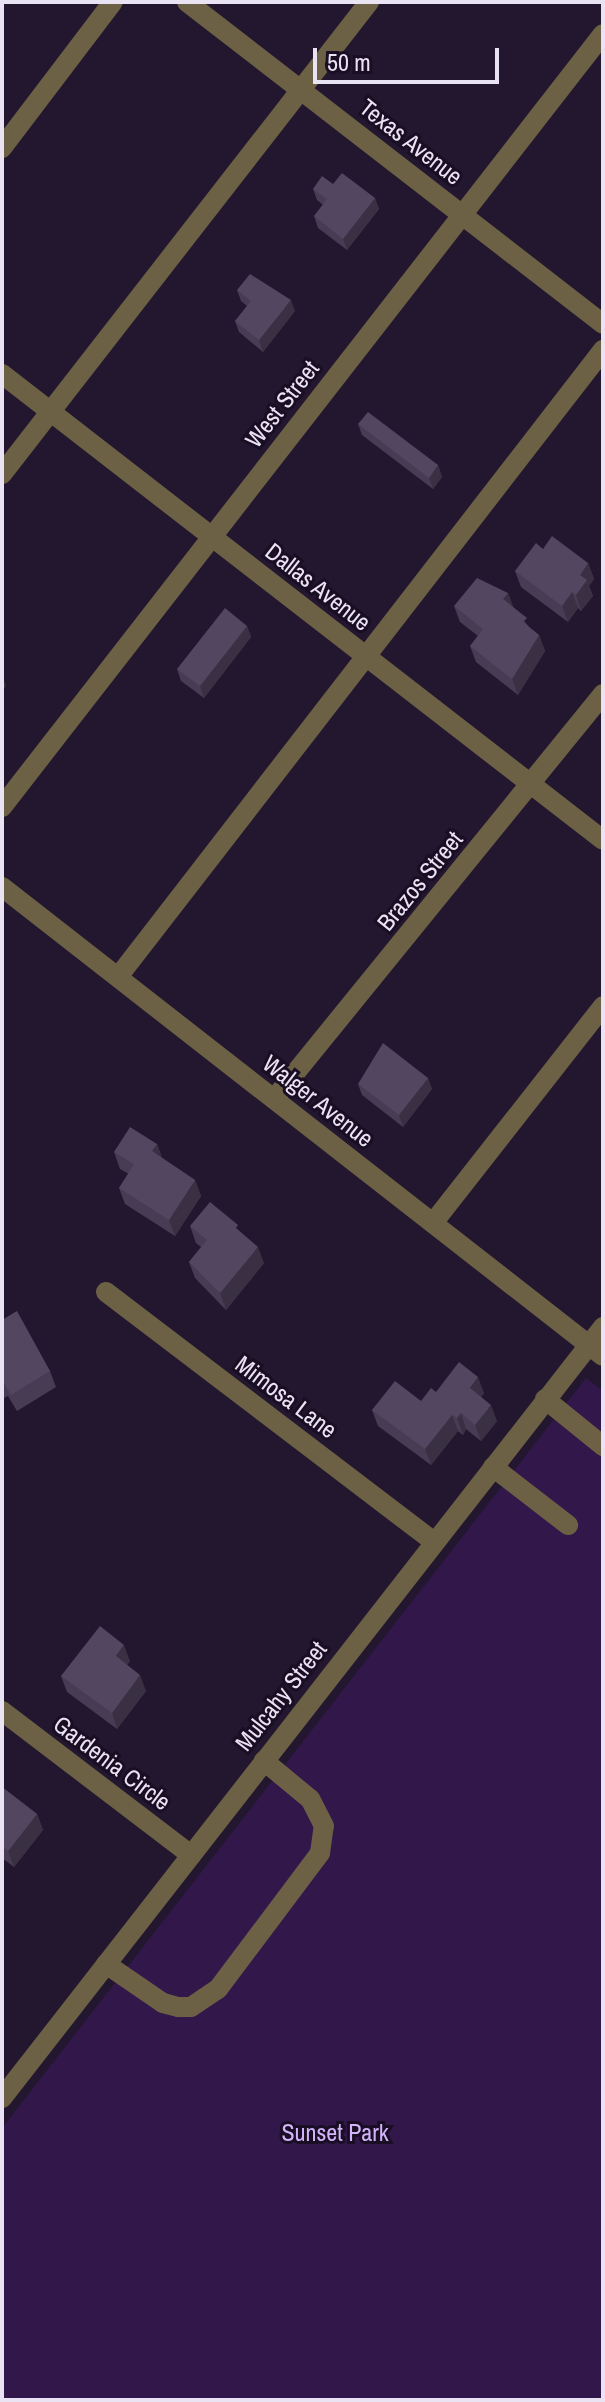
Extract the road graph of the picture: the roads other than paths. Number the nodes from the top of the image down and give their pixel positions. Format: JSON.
{"nodes":[{"id":1,"x":113,"y":2,"type":"edge"},
{"id":2,"x":187,"y":2,"type":"edge"},
{"id":3,"x":369,"y":2,"type":"edge"},
{"id":4,"x":603,"y":34,"type":"edge"},
{"id":5,"x":301,"y":90,"type":"junction"},
{"id":6,"x":2,"y":148,"type":"edge"},
{"id":7,"x":462,"y":215,"type":"junction"},
{"id":8,"x":603,"y":324,"type":"edge"},
{"id":9,"x":603,"y":350,"type":"edge"},
{"id":10,"x":2,"y":374,"type":"edge"},
{"id":11,"x":50,"y":412,"type":"junction"},
{"id":12,"x":2,"y":474,"type":"edge"},
{"id":13,"x":212,"y":537,"type":"junction"},
{"id":14,"x":366,"y":657,"type":"junction"},
{"id":15,"x":603,"y":694,"type":"edge"},
{"id":16,"x":532,"y":786,"type":"junction"},
{"id":17,"x":2,"y":807,"type":"edge"},
{"id":18,"x":603,"y":840,"type":"edge"},
{"id":19,"x":2,"y":887,"type":"edge"},
{"id":20,"x":118,"y":977,"type":"junction"},
{"id":21,"x":603,"y":1006,"type":"edge"},
{"id":22,"x":274,"y":1099,"type":"junction"},
{"id":23,"x":433,"y":1223,"type":"junction"},
{"id":24,"x":106,"y":1292,"type":"dead end"},
{"id":25,"x":603,"y":1327,"type":"edge"},
{"id":26,"x":596,"y":1350,"type":"edge"},
{"id":27,"x":545,"y":1399,"type":"junction"},
{"id":28,"x":603,"y":1446,"type":"edge"},
{"id":29,"x":493,"y":1467,"type":"junction"},
{"id":30,"x":568,"y":1525,"type":"dead end"},
{"id":31,"x":434,"y":1542,"type":"junction"},
{"id":32,"x":2,"y":1711,"type":"edge"},
{"id":33,"x":264,"y":1761,"type":"junction"},
{"id":34,"x":191,"y":1855,"type":"junction"},
{"id":35,"x":106,"y":1964,"type":"junction"},
{"id":36,"x":2,"y":2098,"type":"edge"}],
"edges":[{"from":1,"to":6,"type":"street"},
{"from":2,"to":5,"type":"street","name":"Texas Avenue"},
{"from":3,"to":5,"type":"street"},
{"from":4,"to":7,"type":"street","name":"West Street"},
{"from":5,"to":7,"type":"street","name":"Texas Avenue"},
{"from":5,"to":11,"type":"street"},
{"from":7,"to":8,"type":"street","name":"Texas Avenue"},
{"from":7,"to":13,"type":"street","name":"West Street"},
{"from":9,"to":14,"type":"street"},
{"from":10,"to":11,"type":"street","name":"Dallas Avenue"},
{"from":11,"to":12,"type":"street"},
{"from":11,"to":13,"type":"street","name":"Dallas Avenue"},
{"from":13,"to":14,"type":"street","name":"Dallas Avenue"},
{"from":13,"to":17,"type":"street","name":"West Street"},
{"from":14,"to":16,"type":"street","name":"Dallas Avenue"},
{"from":14,"to":20,"type":"street"},
{"from":15,"to":16,"type":"street","name":"Brazos Street"},
{"from":16,"to":18,"type":"street","name":"Dallas Avenue"},
{"from":16,"to":22,"type":"street","name":"Brazos Street"},
{"from":19,"to":20,"type":"street","name":"Walger Avenue"},
{"from":20,"to":22,"type":"street","name":"Walger Avenue"},
{"from":21,"to":23,"type":"street"},
{"from":22,"to":23,"type":"street","name":"Walger Avenue"},
{"from":23,"to":26,"type":"street","name":"Walger Avenue"},
{"from":24,"to":31,"type":"street","name":"Mimosa Lane"},
{"from":25,"to":26,"type":"street","name":"Mulcahy Street"},
{"from":26,"to":27,"type":"street","name":"Mulcahy Street"},
{"from":27,"to":28,"type":"street"},
{"from":27,"to":29,"type":"street","name":"Mulcahy Street"},
{"from":29,"to":30,"type":"street"},
{"from":29,"to":31,"type":"street","name":"Mulcahy Street"},
{"from":31,"to":33,"type":"street","name":"Mulcahy Street"},
{"from":32,"to":34,"type":"street","name":"Gardenia Circle"},
{"from":33,"to":34,"type":"street","name":"Mulcahy Street"},
{"from":33,"to":35,"type":"street"},
{"from":34,"to":35,"type":"street","name":"Mulcahy Street"},
{"from":35,"to":36,"type":"street","name":"Mulcahy Street"}]}
